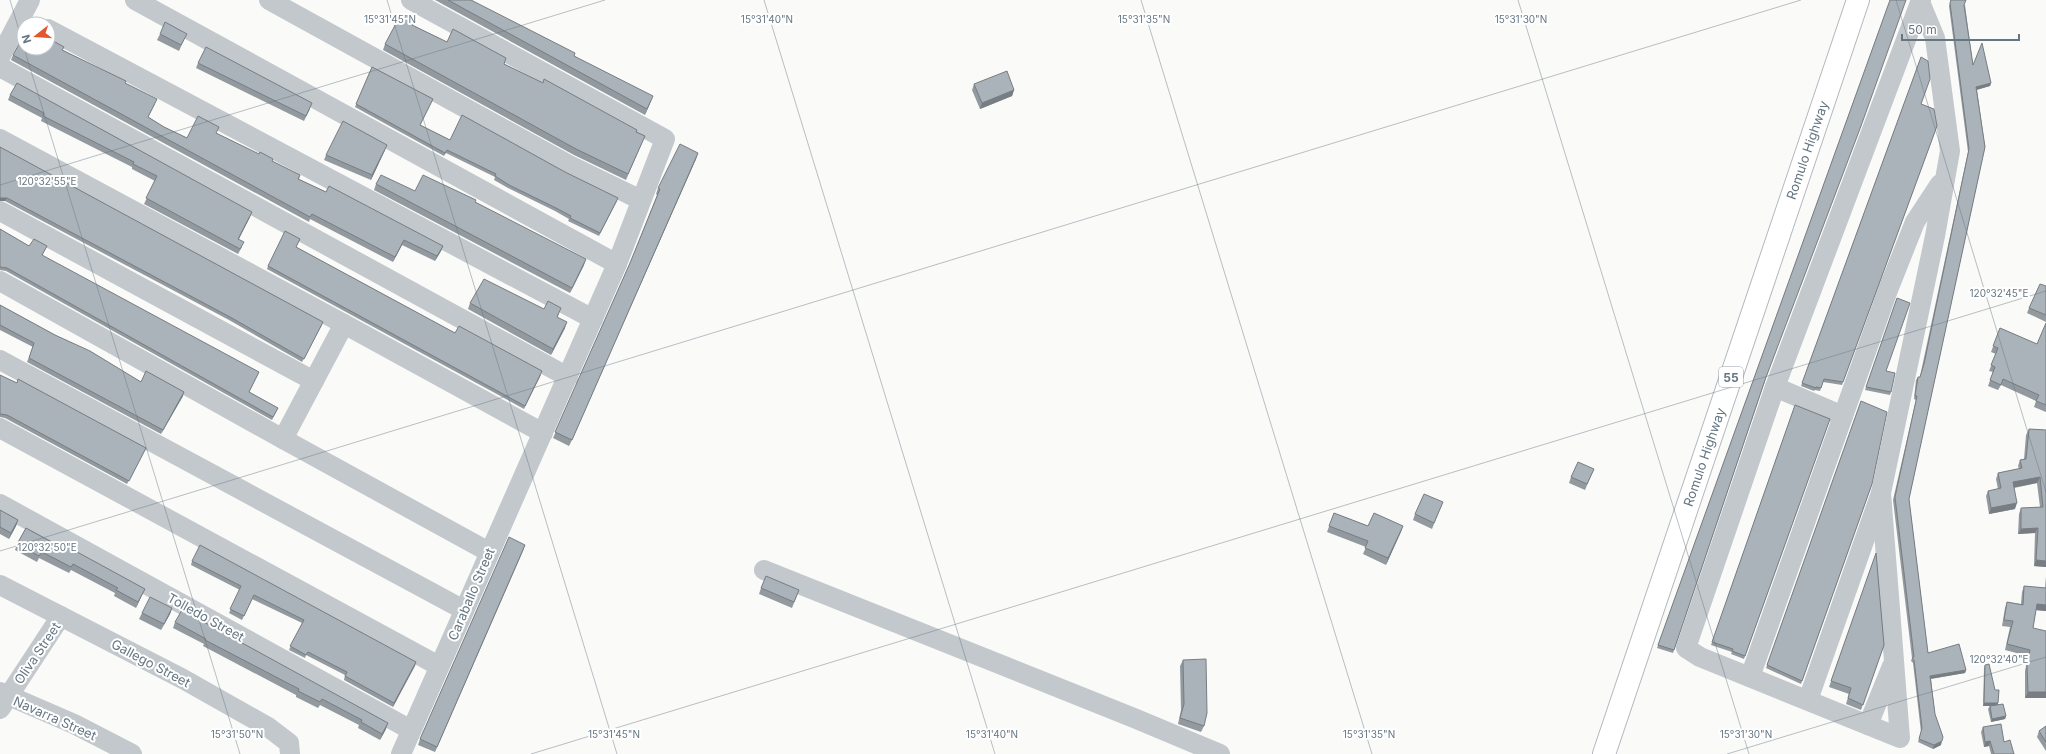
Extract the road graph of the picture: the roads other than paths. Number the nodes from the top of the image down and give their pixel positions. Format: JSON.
{"nodes":[{"id":1,"x":136,"y":0,"type":"edge"},
{"id":2,"x":269,"y":0,"type":"edge"},
{"id":3,"x":411,"y":0,"type":"edge"},
{"id":4,"x":1858,"y":0,"type":"edge"},
{"id":5,"x":1921,"y":1,"type":"edge"},
{"id":6,"x":30,"y":13,"type":"edge"},
{"id":7,"x":56,"y":33,"type":"edge"},
{"id":8,"x":0,"y":57,"type":"edge"},
{"id":9,"x":0,"y":67,"type":"edge"},
{"id":10,"x":0,"y":139,"type":"edge"},
{"id":11,"x":1944,"y":178,"type":"junction"},
{"id":12,"x":641,"y":200,"type":"junction"},
{"id":13,"x":0,"y":211,"type":"edge"},
{"id":14,"x":618,"y":264,"type":"junction"},
{"id":15,"x":0,"y":281,"type":"edge"},
{"id":16,"x":593,"y":319,"type":"junction"},
{"id":17,"x":344,"y":324,"type":"junction"},
{"id":18,"x":0,"y":360,"type":"edge"},
{"id":19,"x":568,"y":376,"type":"junction"},
{"id":20,"x":314,"y":381,"type":"junction"},
{"id":21,"x":1775,"y":387,"type":"junction"},
{"id":22,"x":1843,"y":416,"type":"junction"},
{"id":23,"x":0,"y":428,"type":"edge"},
{"id":24,"x":543,"y":434,"type":"junction"},
{"id":25,"x":283,"y":439,"type":"junction"},
{"id":26,"x":1881,"y":493,"type":"junction"},
{"id":27,"x":0,"y":504,"type":"edge"},
{"id":28,"x":489,"y":552,"type":"junction"},
{"id":29,"x":764,"y":570,"type":"dead end"},
{"id":30,"x":0,"y":585,"type":"edge"},
{"id":31,"x":464,"y":610,"type":"junction"},
{"id":32,"x":61,"y":616,"type":"junction"},
{"id":33,"x":1894,"y":663,"type":"junction"},
{"id":34,"x":439,"y":666,"type":"junction"},
{"id":35,"x":1750,"y":677,"type":"junction"},
{"id":36,"x":2,"y":699,"type":"edge"},
{"id":37,"x":1808,"y":700,"type":"junction"},
{"id":38,"x":1868,"y":725,"type":"junction"},
{"id":39,"x":411,"y":730,"type":"junction"},
{"id":40,"x":132,"y":754,"type":"edge"},
{"id":41,"x":290,"y":754,"type":"edge"},
{"id":42,"x":401,"y":754,"type":"edge"},
{"id":43,"x":1220,"y":754,"type":"edge"},
{"id":44,"x":1604,"y":754,"type":"edge"}],
"edges":[{"from":1,"to":14,"type":"street"},
{"from":2,"to":12,"type":"street"},
{"from":3,"to":12,"type":"street","name":"Caraballo Street"},
{"from":4,"to":44,"type":"highway","name":"Romulo Highway","number":"55"},
{"from":5,"to":11,"type":"street"},
{"from":5,"to":21,"type":"street"},
{"from":6,"to":8,"type":"street"},
{"from":7,"to":16,"type":"street"},
{"from":9,"to":19,"type":"street"},
{"from":10,"to":17,"type":"street"},
{"from":11,"to":22,"type":"street"},
{"from":11,"to":26,"type":"street"},
{"from":12,"to":14,"type":"street","name":"Caraballo Street"},
{"from":13,"to":20,"type":"street"},
{"from":14,"to":16,"type":"street","name":"Caraballo Street"},
{"from":15,"to":25,"type":"street"},
{"from":16,"to":19,"type":"street","name":"Caraballo Street"},
{"from":17,"to":20,"type":"street"},
{"from":17,"to":24,"type":"street"},
{"from":18,"to":31,"type":"street"},
{"from":19,"to":24,"type":"street","name":"Caraballo Street"},
{"from":20,"to":25,"type":"street"},
{"from":21,"to":22,"type":"street"},
{"from":21,"to":35,"type":"street"},
{"from":22,"to":35,"type":"street"},
{"from":23,"to":34,"type":"street"},
{"from":24,"to":28,"type":"street","name":"Caraballo Street"},
{"from":25,"to":28,"type":"street"},
{"from":26,"to":33,"type":"street"},
{"from":26,"to":37,"type":"street"},
{"from":27,"to":39,"type":"street","name":"Tolledo Street"},
{"from":28,"to":31,"type":"street","name":"Caraballo Street"},
{"from":29,"to":43,"type":"street"},
{"from":30,"to":32,"type":"street","name":"Gallego Street"},
{"from":31,"to":34,"type":"street","name":"Caraballo Street"},
{"from":32,"to":36,"type":"street","name":"Oliva Street"},
{"from":32,"to":41,"type":"street","name":"Gallego Street"},
{"from":33,"to":38,"type":"street"},
{"from":33,"to":38,"type":"street"},
{"from":34,"to":39,"type":"street","name":"Caraballo Street"},
{"from":35,"to":37,"type":"street"},
{"from":36,"to":40,"type":"street","name":"Navarra Street"},
{"from":37,"to":38,"type":"street"},
{"from":39,"to":42,"type":"street","name":"Caraballo Street"}]}
